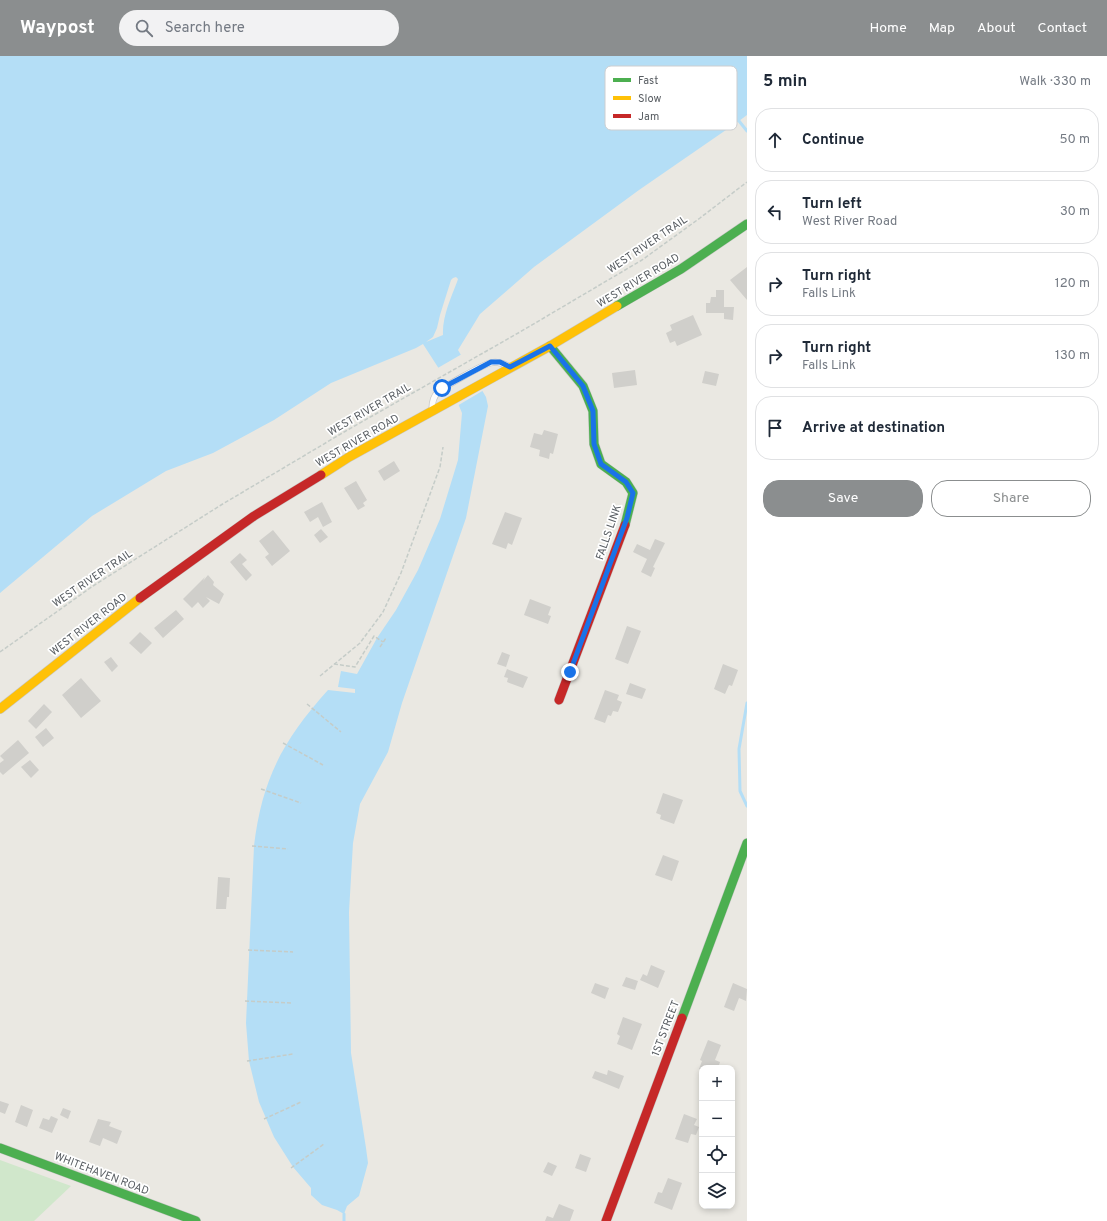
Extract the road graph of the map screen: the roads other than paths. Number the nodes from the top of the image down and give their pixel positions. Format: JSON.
{"nodes":[{"id":1,"x":747,"y":224,"type":"edge"},
{"id":2,"x":550,"y":346,"type":"junction"},
{"id":3,"x":510,"y":367,"type":"junction"},
{"id":4,"x":432,"y":410,"type":"junction"},
{"id":5,"x":559,"y":700,"type":"dead end"},
{"id":6,"x":0,"y":709,"type":"edge"},
{"id":7,"x":747,"y":843,"type":"edge"},
{"id":8,"x":0,"y":1148,"type":"edge"},
{"id":9,"x":196,"y":1221,"type":"edge"},
{"id":10,"x":606,"y":1221,"type":"edge"}],
"edges":[{"from":1,"to":2,"type":"street","name":"WEST RIVER ROAD"},
{"from":2,"to":3,"type":"street","name":"WEST RIVER ROAD"},
{"from":2,"to":5,"type":"street","name":"FALLS LINK"},
{"from":3,"to":4,"type":"street","name":"WEST RIVER ROAD"},
{"from":3,"to":4,"type":"lane"},
{"from":4,"to":6,"type":"street","name":"WEST RIVER ROAD"},
{"from":7,"to":10,"type":"street","name":"1ST STREET"},
{"from":8,"to":9,"type":"street","name":"WHITEHAVEN ROAD"}]}
